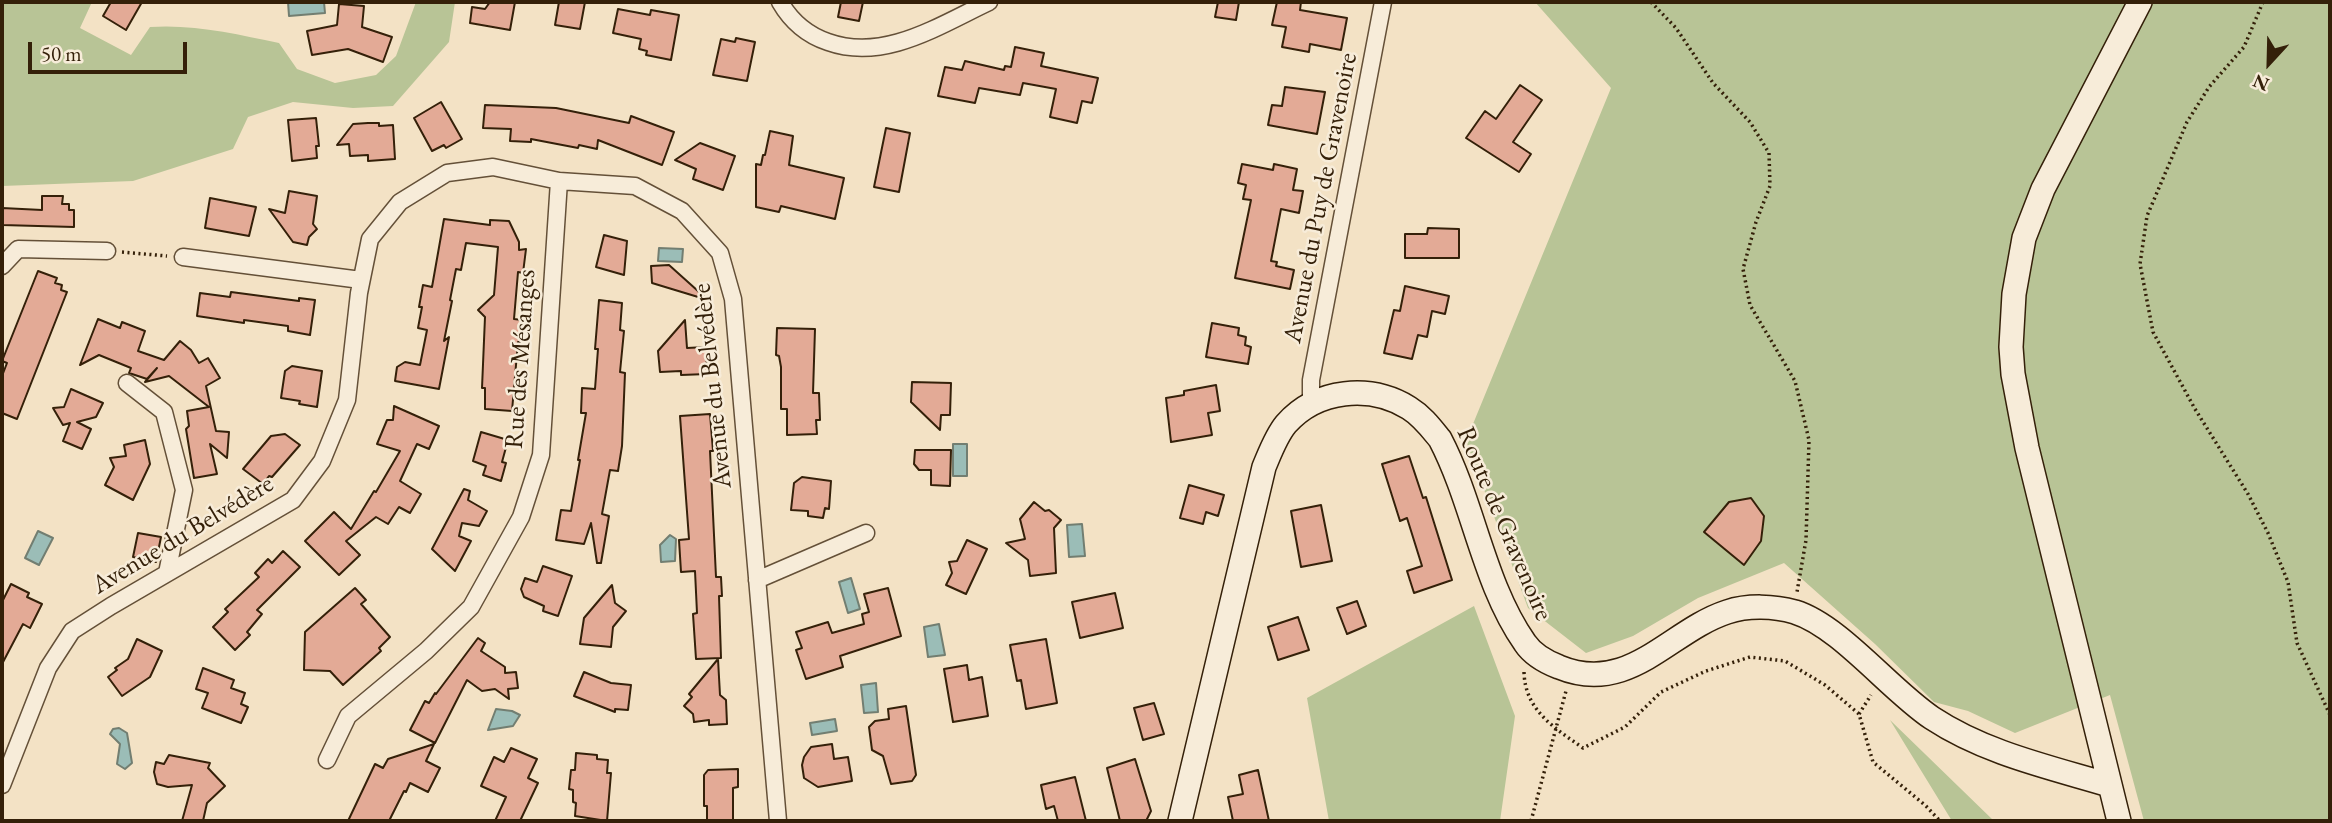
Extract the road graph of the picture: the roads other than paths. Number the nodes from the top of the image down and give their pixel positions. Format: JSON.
{"nodes":[{"id":1,"x":780,"y":2,"type":"edge"},
{"id":2,"x":989,"y":2,"type":"edge"},
{"id":3,"x":1383,"y":2,"type":"edge"},
{"id":4,"x":2140,"y":2,"type":"edge"},
{"id":5,"x":559,"y":181,"type":"junction"},
{"id":6,"x":107,"y":251,"type":"road end"},
{"id":7,"x":183,"y":257,"type":"road end"},
{"id":8,"x":2,"y":267,"type":"edge"},
{"id":9,"x":361,"y":279,"type":"junction"},
{"id":10,"x":127,"y":383,"type":"dead end"},
{"id":11,"x":1311,"y":404,"type":"junction"},
{"id":12,"x":866,"y":533,"type":"dead end"},
{"id":13,"x":167,"y":573,"type":"junction"},
{"id":14,"x":757,"y":580,"type":"junction"},
{"id":15,"x":327,"y":760,"type":"dead end"},
{"id":16,"x":2,"y":785,"type":"edge"},
{"id":17,"x":2109,"y":785,"type":"junction"},
{"id":18,"x":778,"y":821,"type":"edge"},
{"id":19,"x":1180,"y":821,"type":"edge"},
{"id":20,"x":2119,"y":821,"type":"edge"}],
"edges":[{"from":1,"to":2,"type":"street"},
{"from":3,"to":11,"type":"street","name":"Avenue du Puy de Gravenoire"},
{"from":4,"to":17,"type":"street"},
{"from":5,"to":9,"type":"street","name":"Avenue du Belvédère"},
{"from":5,"to":14,"type":"street","name":"Avenue du Belvédère"},
{"from":5,"to":15,"type":"street","name":"Rue des Mésanges"},
{"from":6,"to":8,"type":"street"},
{"from":7,"to":9,"type":"street"},
{"from":9,"to":13,"type":"street","name":"Avenue du Belvédère"},
{"from":10,"to":13,"type":"street"},
{"from":11,"to":17,"type":"street","name":"Route de Gravenoire"},
{"from":11,"to":19,"type":"street","name":"Route de Gravenoire"},
{"from":12,"to":14,"type":"street"},
{"from":13,"to":16,"type":"street","name":"Avenue du Belvédère"},
{"from":14,"to":18,"type":"street","name":"Avenue du Belvédère"},
{"from":17,"to":20,"type":"street"}]}
